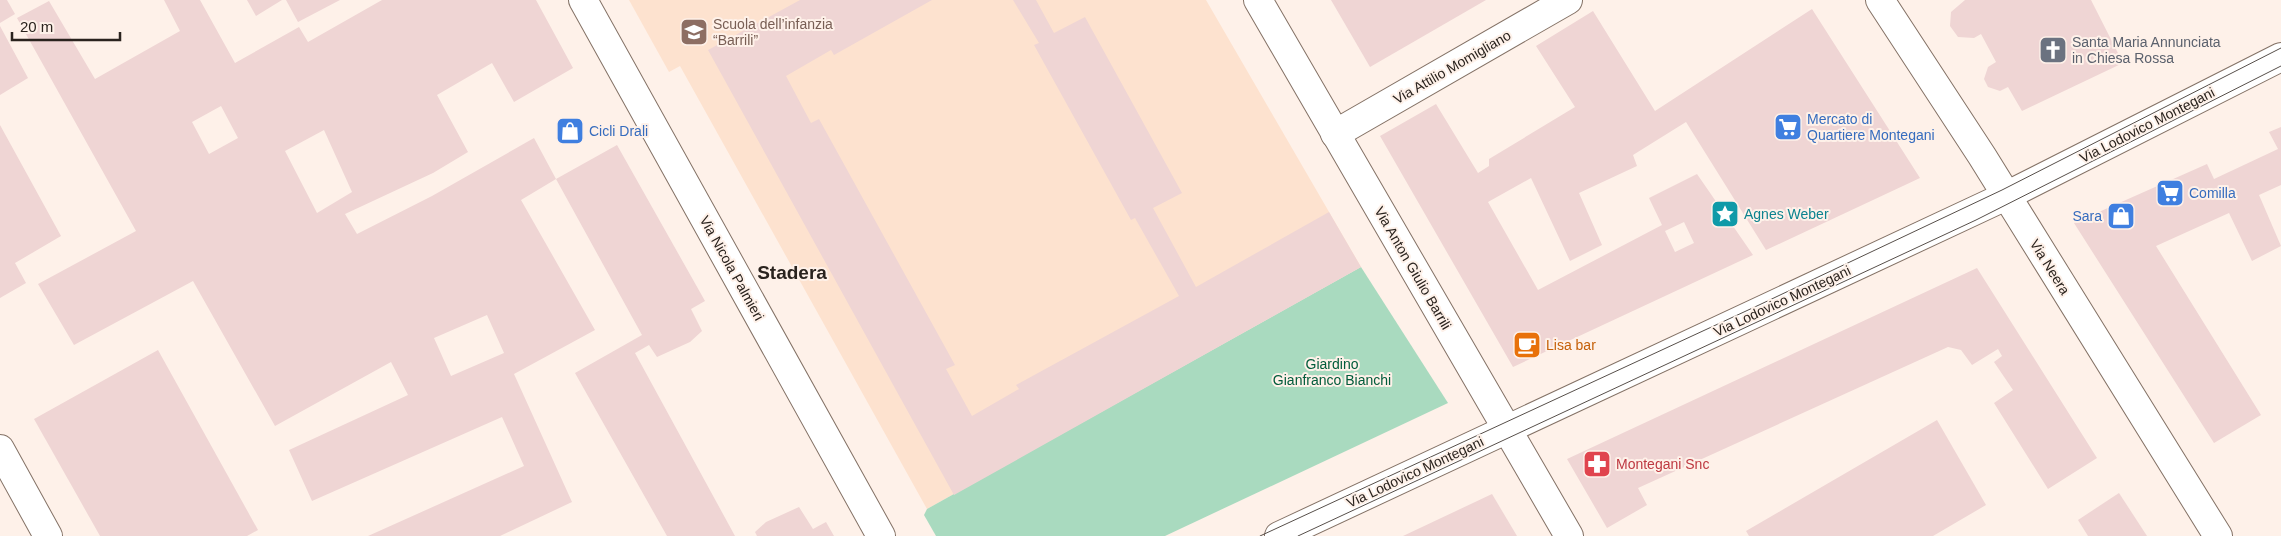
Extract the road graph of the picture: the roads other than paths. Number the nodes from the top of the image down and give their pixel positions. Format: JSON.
{"nodes":[{"id":1,"x":584,"y":0,"type":"edge"},
{"id":2,"x":1258,"y":0,"type":"edge"},
{"id":3,"x":1568,"y":0,"type":"edge"},
{"id":4,"x":1880,"y":0,"type":"edge"},
{"id":5,"x":2281,"y":57,"type":"edge"},
{"id":6,"x":1335,"y":134,"type":"junction"},
{"id":7,"x":2006,"y":196,"type":"junction"},
{"id":8,"x":1507,"y":430,"type":"junction"},
{"id":9,"x":0,"y":450,"type":"edge"},
{"id":10,"x":48,"y":536,"type":"edge"},
{"id":11,"x":880,"y":536,"type":"edge"},
{"id":12,"x":1279,"y":536,"type":"edge"},
{"id":13,"x":1569,"y":536,"type":"edge"},
{"id":14,"x":2218,"y":536,"type":"edge"}],
"edges":[{"from":1,"to":11,"type":"street","name":"Via Nicola Palmieri"},
{"from":2,"to":6,"type":"street","name":"Via Anton Giulio Barrili"},
{"from":3,"to":6,"type":"street","name":"Via Attilio Momigliano"},
{"from":4,"to":7,"type":"street","name":"Via Neera"},
{"from":5,"to":7,"type":"street","name":"Via Lodovico Montegani"},
{"from":6,"to":8,"type":"street","name":"Via Anton Giulio Barrili"},
{"from":7,"to":8,"type":"street","name":"Via Lodovico Montegani"},
{"from":7,"to":14,"type":"street","name":"Via Neera"},
{"from":8,"to":12,"type":"street","name":"Via Lodovico Montegani"},
{"from":8,"to":13,"type":"street","name":"Via Anton Giulio Barrili"},
{"from":9,"to":10,"type":"street"}]}
